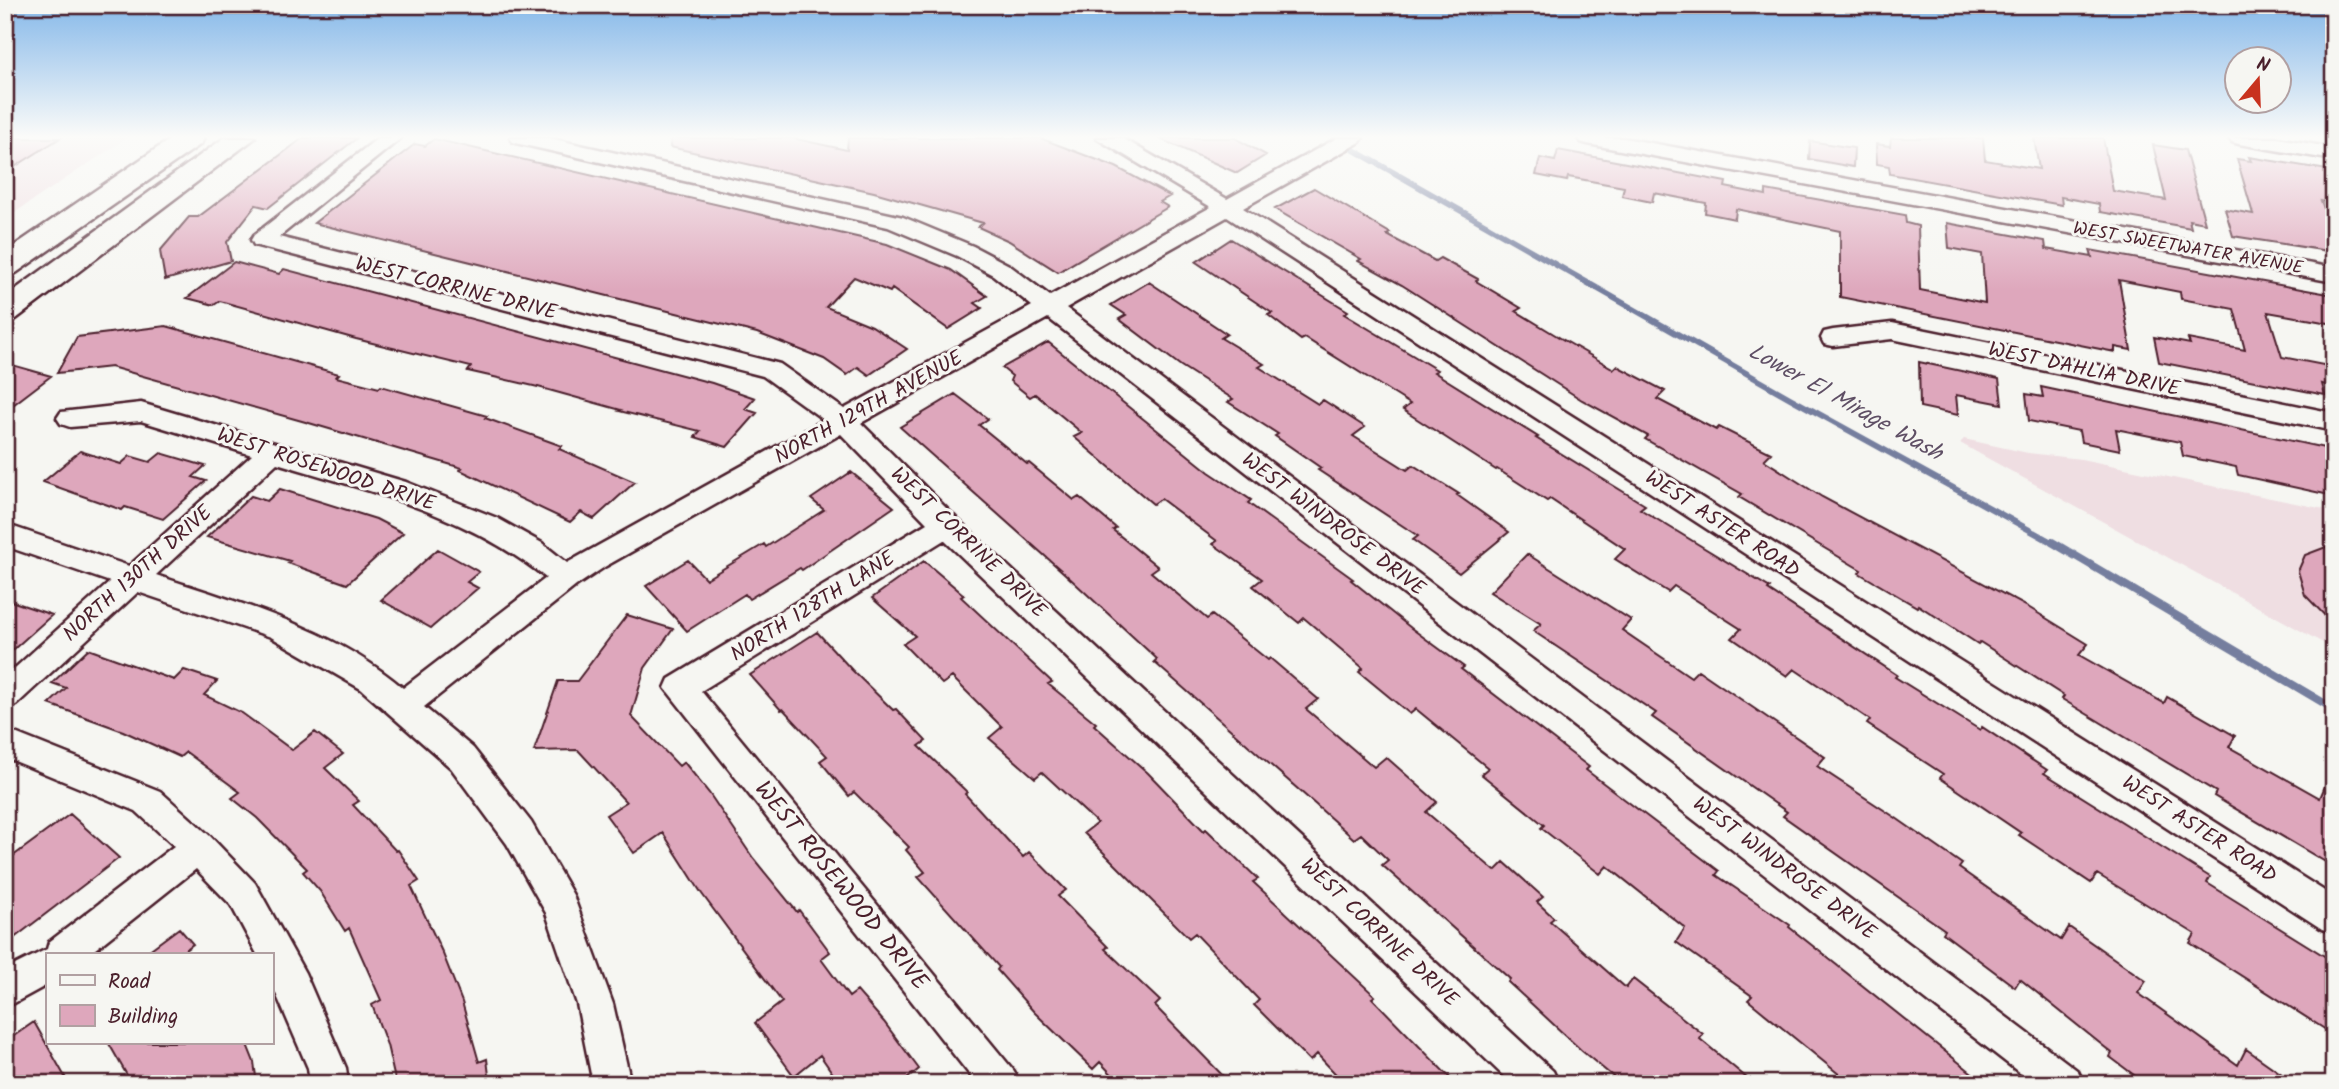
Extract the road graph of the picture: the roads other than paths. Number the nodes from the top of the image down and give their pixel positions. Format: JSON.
{"nodes":[{"id":1,"x":117,"y":189,"type":"edge"},
{"id":2,"x":173,"y":189,"type":"edge"},
{"id":3,"x":327,"y":189,"type":"edge"},
{"id":4,"x":747,"y":189,"type":"edge"},
{"id":5,"x":1195,"y":189,"type":"edge"},
{"id":6,"x":1263,"y":189,"type":"edge"},
{"id":7,"x":1873,"y":189,"type":"edge"},
{"id":8,"x":1228,"y":208,"type":"junction"},
{"id":9,"x":5,"y":265,"type":"edge"},
{"id":10,"x":2334,"y":275,"type":"edge"},
{"id":11,"x":1049,"y":308,"type":"junction"},
{"id":12,"x":5,"y":312,"type":"edge"},
{"id":13,"x":1833,"y":338,"type":"dead end"},
{"id":14,"x":70,"y":418,"type":"dead end"},
{"id":15,"x":845,"y":422,"type":"junction"},
{"id":16,"x":2334,"y":422,"type":"edge"},
{"id":17,"x":272,"y":452,"type":"junction"},
{"id":18,"x":946,"y":525,"type":"junction"},
{"id":19,"x":5,"y":535,"type":"edge"},
{"id":20,"x":135,"y":577,"type":"junction"},
{"id":21,"x":566,"y":578,"type":"junction"},
{"id":22,"x":680,"y":688,"type":"joint"},
{"id":23,"x":5,"y":696,"type":"edge"},
{"id":24,"x":404,"y":705,"type":"junction"},
{"id":25,"x":5,"y":743,"type":"edge"},
{"id":26,"x":198,"y":847,"type":"junction"},
{"id":27,"x":2334,"y":917,"type":"edge"},
{"id":28,"x":63,"y":953,"type":"edge"},
{"id":29,"x":46,"y":966,"type":"edge"},
{"id":30,"x":5,"y":990,"type":"edge"},
{"id":31,"x":329,"y":1084,"type":"edge"},
{"id":32,"x":612,"y":1084,"type":"edge"},
{"id":33,"x":1001,"y":1084,"type":"edge"},
{"id":34,"x":1540,"y":1084,"type":"edge"},
{"id":35,"x":2065,"y":1084,"type":"edge"}],
"edges":[{"from":1,"to":9,"type":"main road"},
{"from":2,"to":12,"type":"main road"},
{"from":3,"to":15,"type":"street","name":"WEST CORRINE DRIVE"},
{"from":4,"to":11,"type":"street","name":"WEST WINDROSE DRIVE"},
{"from":5,"to":8,"type":"street","name":"WEST ASTER ROAD"},
{"from":6,"to":8,"type":"street","name":"NORTH 129TH AVENUE"},
{"from":7,"to":10,"type":"street","name":"WEST SWEETWATER AVENUE"},
{"from":8,"to":11,"type":"street","name":"NORTH 129TH AVENUE"},
{"from":8,"to":27,"type":"street","name":"WEST ASTER ROAD"},
{"from":11,"to":15,"type":"street","name":"NORTH 129TH AVENUE"},
{"from":11,"to":35,"type":"street","name":"WEST WINDROSE DRIVE"},
{"from":13,"to":16,"type":"street","name":"WEST DAHLIA DRIVE"},
{"from":14,"to":17,"type":"street","name":"WEST ROSEWOOD DRIVE"},
{"from":15,"to":18,"type":"street","name":"WEST CORRINE DRIVE"},
{"from":15,"to":21,"type":"street","name":"NORTH 129TH AVENUE"},
{"from":17,"to":20,"type":"street","name":"NORTH 130TH DRIVE"},
{"from":17,"to":21,"type":"street","name":"WEST ROSEWOOD DRIVE"},
{"from":18,"to":22,"type":"street","name":"NORTH 128TH LANE"},
{"from":18,"to":34,"type":"street","name":"WEST CORRINE DRIVE"},
{"from":19,"to":20,"type":"street"},
{"from":20,"to":23,"type":"street","name":"NORTH 130TH DRIVE"},
{"from":20,"to":24,"type":"street"},
{"from":21,"to":24,"type":"street","name":"NORTH 129TH AVENUE"},
{"from":22,"to":33,"type":"street","name":"WEST ROSEWOOD DRIVE"},
{"from":24,"to":32,"type":"street"},
{"from":25,"to":26,"type":"street"},
{"from":26,"to":28,"type":"street"},
{"from":26,"to":31,"type":"street"},
{"from":29,"to":30,"type":"street"}]}
